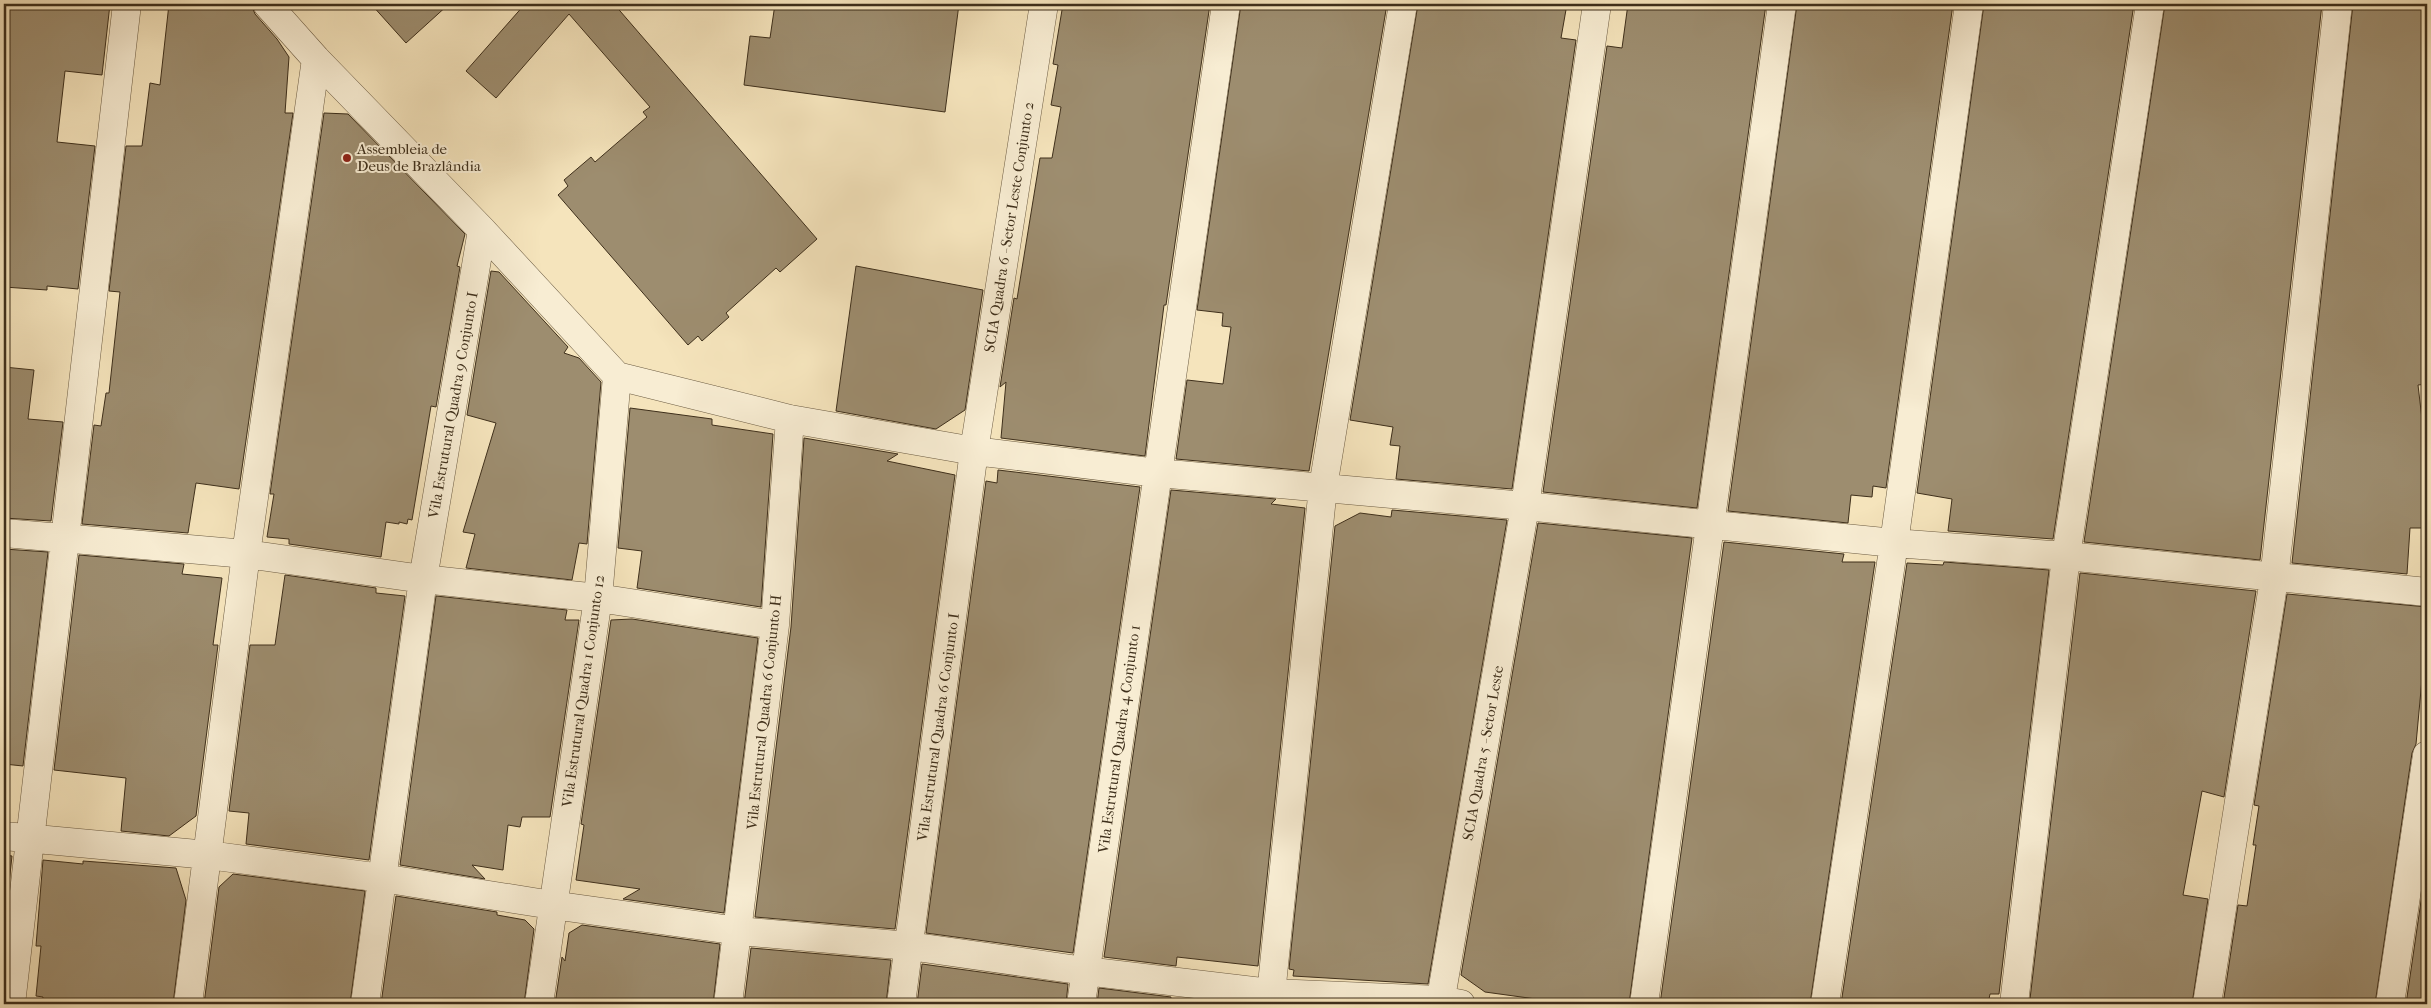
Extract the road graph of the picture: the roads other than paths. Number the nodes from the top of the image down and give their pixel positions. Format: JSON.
{"nodes":[{"id":1,"x":127,"y":4,"type":"edge"},
{"id":2,"x":267,"y":4,"type":"edge"},
{"id":3,"x":1044,"y":4,"type":"edge"},
{"id":4,"x":1226,"y":4,"type":"edge"},
{"id":5,"x":1403,"y":4,"type":"edge"},
{"id":6,"x":1598,"y":4,"type":"edge"},
{"id":7,"x":1782,"y":4,"type":"edge"},
{"id":8,"x":1969,"y":4,"type":"edge"},
{"id":9,"x":2150,"y":4,"type":"edge"},
{"id":10,"x":2338,"y":4,"type":"edge"},
{"id":11,"x":316,"y":59,"type":"junction"},
{"id":12,"x":482,"y":230,"type":"junction"},
{"id":13,"x":617,"y":376,"type":"junction"},
{"id":14,"x":790,"y":419,"type":"junction"},
{"id":15,"x":974,"y":450,"type":"junction"},
{"id":16,"x":1158,"y":473,"type":"junction"},
{"id":17,"x":1323,"y":487,"type":"junction"},
{"id":18,"x":1525,"y":506,"type":"junction"},
{"id":19,"x":1712,"y":525,"type":"junction"},
{"id":20,"x":4,"y":533,"type":"edge"},
{"id":21,"x":65,"y":539,"type":"junction"},
{"id":22,"x":1894,"y":543,"type":"junction"},
{"id":23,"x":246,"y":554,"type":"junction"},
{"id":24,"x":2066,"y":556,"type":"junction"},
{"id":25,"x":423,"y":579,"type":"junction"},
{"id":26,"x":2274,"y":579,"type":"junction"},
{"id":27,"x":2427,"y":592,"type":"edge"},
{"id":28,"x":598,"y":598,"type":"junction"},
{"id":29,"x":775,"y":625,"type":"junction"},
{"id":30,"x":2427,"y":755,"type":"edge"},
{"id":31,"x":4,"y":836,"type":"edge"},
{"id":32,"x":32,"y":838,"type":"junction"},
{"id":33,"x":208,"y":855,"type":"junction"},
{"id":34,"x":382,"y":878,"type":"junction"},
{"id":35,"x":552,"y":905,"type":"junction"},
{"id":36,"x":739,"y":931,"type":"junction"},
{"id":37,"x":909,"y":946,"type":"junction"},
{"id":38,"x":1085,"y":971,"type":"junction"},
{"id":39,"x":1271,"y":999,"type":"edge"},
{"id":40,"x":1447,"y":1003,"type":"edge"},
{"id":41,"x":11,"y":1004,"type":"edge"},
{"id":42,"x":188,"y":1004,"type":"edge"},
{"id":43,"x":365,"y":1004,"type":"edge"},
{"id":44,"x":539,"y":1004,"type":"edge"},
{"id":45,"x":728,"y":1004,"type":"edge"},
{"id":46,"x":901,"y":1004,"type":"edge"},
{"id":47,"x":1081,"y":1004,"type":"edge"},
{"id":48,"x":1644,"y":1004,"type":"edge"},
{"id":49,"x":1824,"y":1004,"type":"edge"},
{"id":50,"x":2014,"y":1004,"type":"edge"},
{"id":51,"x":2207,"y":1004,"type":"edge"},
{"id":52,"x":2390,"y":1004,"type":"edge"}],
"edges":[{"from":1,"to":21,"type":"street"},
{"from":2,"to":11,"type":"street"},
{"from":3,"to":15,"type":"street","name":"SCIA Quadra 6 - Setor Leste Conjunto 2"},
{"from":4,"to":16,"type":"street","name":"Vila Estrutural Quadra 4 Conjunto 1"},
{"from":5,"to":17,"type":"street"},
{"from":6,"to":18,"type":"street","name":"SCIA Quadra 5 - Setor Leste"},
{"from":7,"to":19,"type":"street"},
{"from":8,"to":22,"type":"street"},
{"from":9,"to":24,"type":"street"},
{"from":10,"to":26,"type":"street"},
{"from":11,"to":12,"type":"street"},
{"from":11,"to":23,"type":"street"},
{"from":12,"to":13,"type":"street"},
{"from":12,"to":25,"type":"street","name":"Vila Estrutural Quadra 9 Conjunto I"},
{"from":13,"to":14,"type":"street"},
{"from":13,"to":28,"type":"street","name":"Vila Estrutural Quadra 1 Conjunto 12"},
{"from":14,"to":15,"type":"street"},
{"from":14,"to":29,"type":"street","name":"Vila Estrutural Quadra 6 Conjunto H"},
{"from":15,"to":16,"type":"street"},
{"from":15,"to":37,"type":"street","name":"Vila Estrutural Quadra 6 Conjunto I"},
{"from":16,"to":17,"type":"street"},
{"from":16,"to":38,"type":"street","name":"Vila Estrutural Quadra 4 Conjunto 1"},
{"from":17,"to":18,"type":"street"},
{"from":17,"to":39,"type":"street"},
{"from":18,"to":19,"type":"street"},
{"from":18,"to":40,"type":"street","name":"SCIA Quadra 5 - Setor Leste"},
{"from":19,"to":22,"type":"street"},
{"from":19,"to":48,"type":"street"},
{"from":20,"to":21,"type":"street"},
{"from":21,"to":23,"type":"street"},
{"from":21,"to":32,"type":"street"},
{"from":22,"to":24,"type":"street"},
{"from":22,"to":49,"type":"street"},
{"from":23,"to":25,"type":"street"},
{"from":23,"to":33,"type":"street"},
{"from":24,"to":26,"type":"street"},
{"from":24,"to":50,"type":"street"},
{"from":25,"to":28,"type":"street"},
{"from":25,"to":34,"type":"street","name":"Vila Estrutural Quadra 9 Conjunto I"},
{"from":26,"to":27,"type":"street"},
{"from":26,"to":51,"type":"street"},
{"from":28,"to":29,"type":"street"},
{"from":28,"to":35,"type":"street","name":"Vila Estrutural Quadra 1 Conjunto 12"},
{"from":29,"to":36,"type":"street","name":"Vila Estrutural Quadra 6 Conjunto H"},
{"from":30,"to":52,"type":"street"},
{"from":31,"to":32,"type":"street"},
{"from":32,"to":33,"type":"street"},
{"from":32,"to":41,"type":"street"},
{"from":33,"to":34,"type":"street"},
{"from":33,"to":42,"type":"street"},
{"from":34,"to":35,"type":"street"},
{"from":34,"to":43,"type":"street","name":"Vila Estrutural Quadra 9 Conjunto I"},
{"from":35,"to":36,"type":"street"},
{"from":35,"to":44,"type":"street","name":"Vila Estrutural Quadra 1 Conjunto 12"},
{"from":36,"to":37,"type":"street"},
{"from":36,"to":45,"type":"street","name":"Vila Estrutural Quadra 6 Conjunto H"},
{"from":37,"to":38,"type":"street"},
{"from":37,"to":46,"type":"street","name":"Vila Estrutural Quadra 6 Conjunto I"},
{"from":38,"to":39,"type":"street"},
{"from":38,"to":47,"type":"street","name":"Vila Estrutural Quadra 4 Conjunto 1"},
{"from":39,"to":40,"type":"street"}]}
